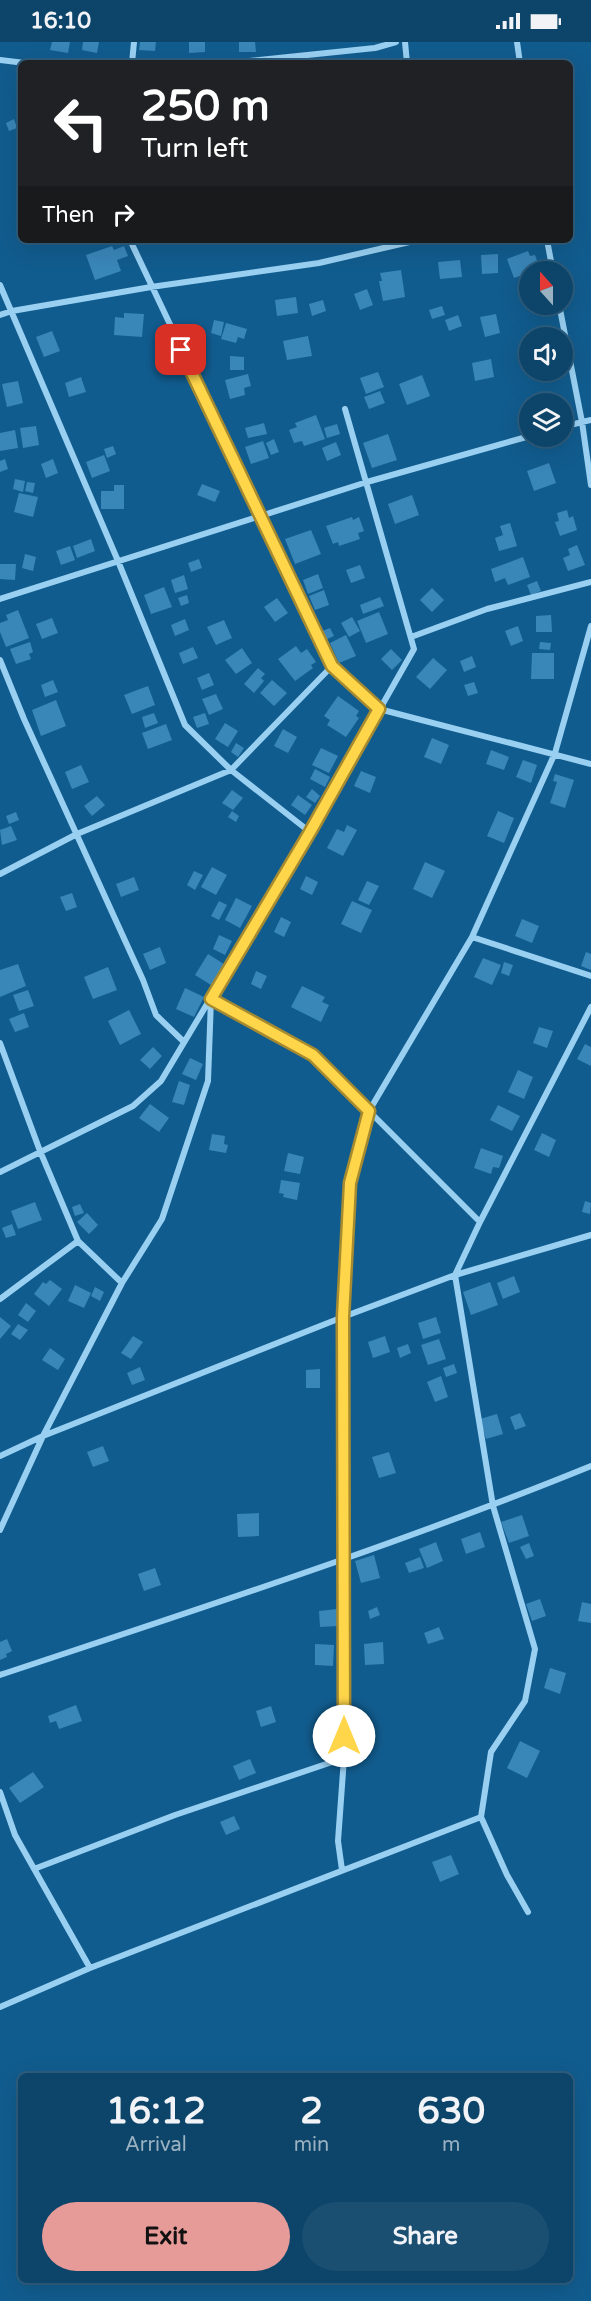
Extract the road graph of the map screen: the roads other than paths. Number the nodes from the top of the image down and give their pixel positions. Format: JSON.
{"nodes":[{"id":1,"x":134,"y":42,"type":"edge"},
{"id":2,"x":396,"y":42,"type":"edge"},
{"id":3,"x":405,"y":42,"type":"edge"},
{"id":4,"x":517,"y":42,"type":"edge"},
{"id":5,"x":374,"y":45,"type":"edge"},
{"id":6,"x":0,"y":60,"type":"edge"},
{"id":7,"x":132,"y":60,"type":"edge"},
{"id":8,"x":256,"y":60,"type":"edge"},
{"id":9,"x":407,"y":60,"type":"edge"},
{"id":10,"x":520,"y":60,"type":"edge"},
{"id":11,"x":18,"y":62,"type":"edge"},
{"id":12,"x":130,"y":243,"type":"edge"},
{"id":13,"x":405,"y":243,"type":"edge"},
{"id":14,"x":548,"y":243,"type":"edge"},
{"id":15,"x":551,"y":261,"type":"edge"},
{"id":16,"x":0,"y":285,"type":"edge"},
{"id":17,"x":151,"y":287,"type":"junction"},
{"id":18,"x":12,"y":311,"type":"junction"},
{"id":19,"x":0,"y":315,"type":"edge"},
{"id":20,"x":561,"y":315,"type":"edge"},
{"id":21,"x":345,"y":410,"type":"dead end"},
{"id":22,"x":591,"y":420,"type":"edge"},
{"id":23,"x":582,"y":422,"type":"junction"},
{"id":24,"x":573,"y":424,"type":"edge"},
{"id":25,"x":519,"y":439,"type":"edge"},
{"id":26,"x":367,"y":482,"type":"junction"},
{"id":27,"x":591,"y":485,"type":"edge"},
{"id":28,"x":261,"y":517,"type":"junction"},
{"id":29,"x":118,"y":561,"type":"junction"},
{"id":30,"x":591,"y":582,"type":"edge"},
{"id":31,"x":0,"y":599,"type":"edge"},
{"id":32,"x":591,"y":626,"type":"edge"},
{"id":33,"x":411,"y":637,"type":"junction"},
{"id":34,"x":0,"y":660,"type":"edge"},
{"id":35,"x":332,"y":666,"type":"junction"},
{"id":36,"x":379,"y":709,"type":"junction"},
{"id":37,"x":555,"y":753,"type":"junction"},
{"id":38,"x":591,"y":764,"type":"edge"},
{"id":39,"x":231,"y":770,"type":"junction"},
{"id":40,"x":310,"y":832,"type":"junction"},
{"id":41,"x":77,"y":834,"type":"junction"},
{"id":42,"x":0,"y":874,"type":"edge"},
{"id":43,"x":472,"y":937,"type":"junction"},
{"id":44,"x":591,"y":976,"type":"edge"},
{"id":45,"x":211,"y":999,"type":"junction"},
{"id":46,"x":591,"y":1007,"type":"edge"},
{"id":47,"x":184,"y":1042,"type":"junction"},
{"id":48,"x":0,"y":1043,"type":"edge"},
{"id":49,"x":369,"y":1111,"type":"junction"},
{"id":50,"x":40,"y":1151,"type":"junction"},
{"id":51,"x":0,"y":1172,"type":"edge"},
{"id":52,"x":480,"y":1222,"type":"junction"},
{"id":53,"x":591,"y":1235,"type":"edge"},
{"id":54,"x":78,"y":1241,"type":"junction"},
{"id":55,"x":455,"y":1275,"type":"junction"},
{"id":56,"x":122,"y":1283,"type":"junction"},
{"id":57,"x":0,"y":1299,"type":"edge"},
{"id":58,"x":343,"y":1317,"type":"junction"},
{"id":59,"x":43,"y":1436,"type":"junction"},
{"id":60,"x":0,"y":1456,"type":"edge"},
{"id":61,"x":591,"y":1466,"type":"edge"},
{"id":62,"x":493,"y":1506,"type":"junction"},
{"id":63,"x":0,"y":1530,"type":"edge"},
{"id":64,"x":343,"y":1560,"type":"junction"},
{"id":65,"x":0,"y":1675,"type":"edge"},
{"id":66,"x":344,"y":1758,"type":"junction"},
{"id":67,"x":0,"y":1792,"type":"edge"},
{"id":68,"x":481,"y":1816,"type":"junction"},
{"id":69,"x":34,"y":1869,"type":"junction"},
{"id":70,"x":342,"y":1870,"type":"junction"},
{"id":71,"x":528,"y":1912,"type":"dead end"},
{"id":72,"x":90,"y":1968,"type":"junction"},
{"id":73,"x":0,"y":2007,"type":"edge"}],
"edges":[{"from":1,"to":7,"type":"street"},
{"from":2,"to":5,"type":"street"},
{"from":3,"to":9,"type":"street"},
{"from":4,"to":10,"type":"street"},
{"from":5,"to":8,"type":"street"},
{"from":6,"to":11,"type":"street"},
{"from":12,"to":17,"type":"street"},
{"from":13,"to":17,"type":"street"},
{"from":14,"to":15,"type":"street"},
{"from":16,"to":18,"type":"street"},
{"from":17,"to":18,"type":"street"},
{"from":17,"to":28,"type":"street"},
{"from":18,"to":19,"type":"street"},
{"from":18,"to":29,"type":"street"},
{"from":20,"to":23,"type":"street"},
{"from":21,"to":26,"type":"street"},
{"from":22,"to":23,"type":"street"},
{"from":23,"to":24,"type":"street"},
{"from":23,"to":27,"type":"street"},
{"from":25,"to":26,"type":"street"},
{"from":26,"to":28,"type":"street"},
{"from":26,"to":33,"type":"street"},
{"from":28,"to":29,"type":"street"},
{"from":28,"to":35,"type":"street"},
{"from":29,"to":31,"type":"street"},
{"from":29,"to":39,"type":"street"},
{"from":30,"to":33,"type":"street"},
{"from":32,"to":37,"type":"street"},
{"from":33,"to":36,"type":"street"},
{"from":34,"to":41,"type":"street"},
{"from":35,"to":36,"type":"street"},
{"from":35,"to":39,"type":"street"},
{"from":36,"to":37,"type":"street"},
{"from":36,"to":40,"type":"street"},
{"from":37,"to":38,"type":"street"},
{"from":37,"to":43,"type":"street"},
{"from":39,"to":40,"type":"street"},
{"from":39,"to":41,"type":"street"},
{"from":40,"to":45,"type":"street"},
{"from":41,"to":42,"type":"street"},
{"from":41,"to":47,"type":"street"},
{"from":43,"to":44,"type":"street"},
{"from":43,"to":49,"type":"street"},
{"from":45,"to":47,"type":"street"},
{"from":45,"to":49,"type":"street"},
{"from":45,"to":56,"type":"street"},
{"from":46,"to":52,"type":"street"},
{"from":47,"to":50,"type":"street"},
{"from":48,"to":50,"type":"street"},
{"from":49,"to":52,"type":"street"},
{"from":49,"to":58,"type":"street"},
{"from":50,"to":51,"type":"street"},
{"from":50,"to":54,"type":"street"},
{"from":52,"to":55,"type":"street"},
{"from":53,"to":55,"type":"street"},
{"from":54,"to":56,"type":"street"},
{"from":54,"to":57,"type":"street"},
{"from":55,"to":58,"type":"street"},
{"from":55,"to":62,"type":"street"},
{"from":56,"to":59,"type":"street"},
{"from":58,"to":59,"type":"street"},
{"from":58,"to":64,"type":"street"},
{"from":59,"to":60,"type":"street"},
{"from":59,"to":63,"type":"street"},
{"from":61,"to":62,"type":"street"},
{"from":62,"to":64,"type":"street"},
{"from":62,"to":68,"type":"street"},
{"from":64,"to":65,"type":"street"},
{"from":64,"to":66,"type":"street"},
{"from":66,"to":69,"type":"street"},
{"from":66,"to":70,"type":"street"},
{"from":67,"to":69,"type":"street"},
{"from":68,"to":70,"type":"street"},
{"from":68,"to":71,"type":"street"},
{"from":69,"to":72,"type":"street"},
{"from":70,"to":72,"type":"street"},
{"from":72,"to":73,"type":"street"}]}
